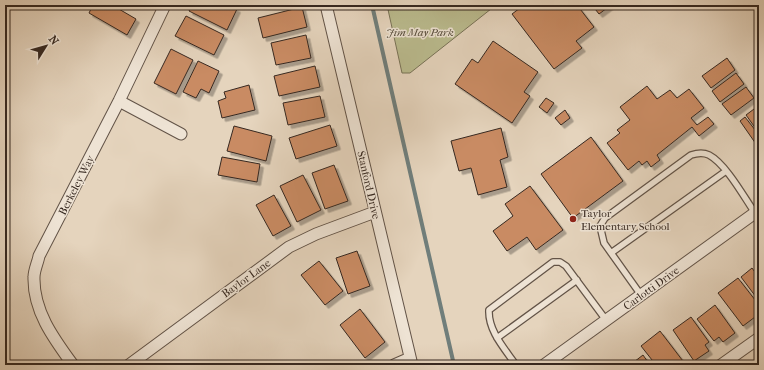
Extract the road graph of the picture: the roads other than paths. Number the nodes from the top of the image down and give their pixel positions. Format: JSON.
{"nodes":[{"id":1,"x":165,"y":5,"type":"edge"},
{"id":2,"x":326,"y":5,"type":"edge"},
{"id":3,"x":119,"y":101,"type":"junction"},
{"id":4,"x":181,"y":134,"type":"dead end"},
{"id":5,"x":726,"y":171,"type":"junction"},
{"id":6,"x":375,"y":212,"type":"junction"},
{"id":7,"x":758,"y":214,"type":"edge"},
{"id":8,"x":611,"y":253,"type":"junction"},
{"id":9,"x":577,"y":280,"type":"junction"},
{"id":10,"x":641,"y":295,"type":"junction"},
{"id":11,"x":606,"y":320,"type":"junction"},
{"id":12,"x":498,"y":338,"type":"junction"},
{"id":13,"x":759,"y":338,"type":"edge"},
{"id":14,"x":411,"y":362,"type":"edge"},
{"id":15,"x":73,"y":365,"type":"edge"},
{"id":16,"x":129,"y":365,"type":"edge"},
{"id":17,"x":394,"y":365,"type":"edge"},
{"id":18,"x":516,"y":365,"type":"edge"},
{"id":19,"x":544,"y":365,"type":"edge"},
{"id":20,"x":722,"y":365,"type":"edge"}],
"edges":[{"from":1,"to":3,"type":"street","name":"Berkeley Way"},
{"from":2,"to":6,"type":"street","name":"Stanford Drive"},
{"from":3,"to":4,"type":"street"},
{"from":3,"to":15,"type":"street","name":"Berkeley Way"},
{"from":5,"to":7,"type":"lane"},
{"from":5,"to":8,"type":"lane"},
{"from":5,"to":8,"type":"lane"},
{"from":6,"to":14,"type":"street","name":"Stanford Drive"},
{"from":6,"to":16,"type":"street","name":"Baylor Lane"},
{"from":7,"to":10,"type":"street","name":"Carlotti Drive"},
{"from":8,"to":10,"type":"lane"},
{"from":9,"to":11,"type":"lane"},
{"from":9,"to":12,"type":"lane"},
{"from":9,"to":12,"type":"lane"},
{"from":10,"to":11,"type":"street","name":"Carlotti Drive"},
{"from":11,"to":19,"type":"street","name":"Carlotti Drive"},
{"from":12,"to":18,"type":"lane"},
{"from":13,"to":20,"type":"street"},
{"from":14,"to":17,"type":"street"}]}
